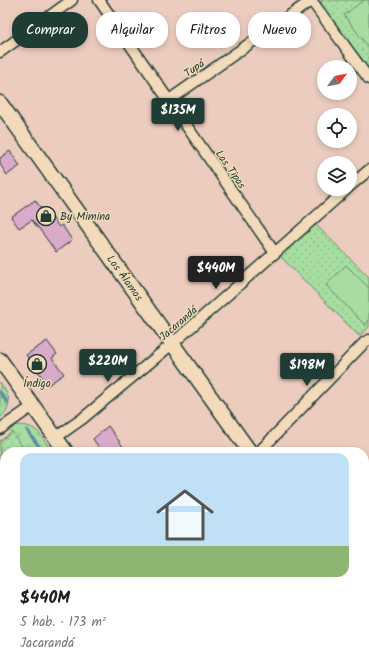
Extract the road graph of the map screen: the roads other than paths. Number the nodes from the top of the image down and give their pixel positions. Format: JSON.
{"nodes":[{"id":1,"x":72,"y":0,"type":"edge"},
{"id":2,"x":100,"y":0,"type":"edge"},
{"id":3,"x":311,"y":0,"type":"edge"},
{"id":4,"x":0,"y":52,"type":"edge"},
{"id":5,"x":369,"y":79,"type":"edge"},
{"id":6,"x":169,"y":100,"type":"junction"},
{"id":7,"x":0,"y":103,"type":"edge"},
{"id":8,"x":369,"y":170,"type":"edge"},
{"id":9,"x":357,"y":180,"type":"edge"},
{"id":10,"x":339,"y":196,"type":"edge"},
{"id":11,"x":275,"y":253,"type":"junction"},
{"id":12,"x":369,"y":340,"type":"edge"},
{"id":13,"x":172,"y":344,"type":"junction"},
{"id":14,"x":0,"y":360,"type":"edge"},
{"id":15,"x":33,"y":406,"type":"junction"},
{"id":16,"x":0,"y":429,"type":"edge"},
{"id":17,"x":55,"y":438,"type":"junction"},
{"id":18,"x":62,"y":447,"type":"edge"},
{"id":19,"x":246,"y":447,"type":"edge"},
{"id":20,"x":264,"y":447,"type":"edge"}],
"edges":[{"from":1,"to":4,"type":"street"},
{"from":2,"to":6,"type":"street","name":"Las Tipas"},
{"from":3,"to":5,"type":"street"},
{"from":3,"to":6,"type":"street","name":"Tupá"},
{"from":6,"to":11,"type":"street","name":"Las Tipas"},
{"from":7,"to":13,"type":"street","name":"Los Álamos"},
{"from":8,"to":9,"type":"street"},
{"from":10,"to":11,"type":"street","name":"Jacarandá"},
{"from":11,"to":13,"type":"street","name":"Jacarandá"},
{"from":12,"to":20,"type":"street"},
{"from":13,"to":17,"type":"street","name":"Jacarandá"},
{"from":13,"to":19,"type":"street","name":"Los Álamos"},
{"from":14,"to":15,"type":"street"},
{"from":15,"to":16,"type":"street"},
{"from":15,"to":17,"type":"street"},
{"from":17,"to":18,"type":"street"}]}
